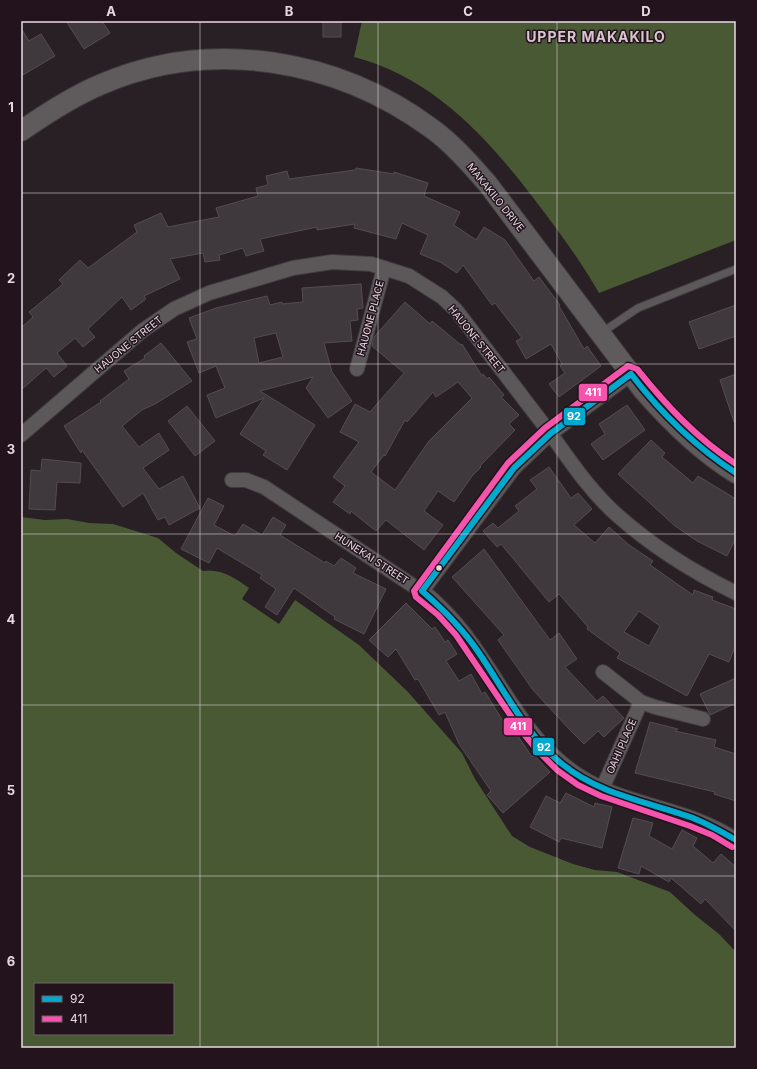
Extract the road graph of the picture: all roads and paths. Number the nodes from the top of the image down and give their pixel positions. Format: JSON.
{"nodes":[{"id":1,"x":21,"y":131,"type":"edge"},
{"id":2,"x":384,"y":268,"type":"junction"},
{"id":3,"x":736,"y":269,"type":"edge"},
{"id":4,"x":600,"y":334,"type":"junction"},
{"id":5,"x":356,"y":368,"type":"dead end"},
{"id":6,"x":631,"y":374,"type":"junction"},
{"id":7,"x":550,"y":434,"type":"junction"},
{"id":8,"x":21,"y":435,"type":"edge"},
{"id":9,"x":735,"y":471,"type":"edge"},
{"id":10,"x":232,"y":480,"type":"dead end"},
{"id":11,"x":422,"y":591,"type":"junction"},
{"id":12,"x":736,"y":593,"type":"edge"},
{"id":13,"x":603,"y":672,"type":"dead end"},
{"id":14,"x":640,"y":702,"type":"junction"},
{"id":15,"x":703,"y":719,"type":"dead end"},
{"id":16,"x":602,"y":789,"type":"junction"},
{"id":17,"x":736,"y":840,"type":"edge"}],
"edges":[{"from":1,"to":4,"type":"street","name":"MAKAKILO DRIVE"},
{"from":2,"to":5,"type":"street","name":"HAUONE PLACE"},
{"from":2,"to":7,"type":"street","name":"HAUONE STREET"},
{"from":2,"to":8,"type":"street","name":"HAUONE STREET"},
{"from":3,"to":4,"type":"lane"},
{"from":4,"to":6,"type":"street","name":"MAKAKILO DRIVE"},
{"from":6,"to":7,"type":"street"},
{"from":6,"to":9,"type":"street","name":"MAKAKILO DRIVE"},
{"from":7,"to":11,"type":"street"},
{"from":7,"to":12,"type":"street","name":"HAUONE STREET"},
{"from":10,"to":11,"type":"street","name":"HUNEKAI STREET"},
{"from":11,"to":16,"type":"street","name":"HUNEKAI STREET"},
{"from":13,"to":14,"type":"street"},
{"from":14,"to":15,"type":"street"},
{"from":14,"to":16,"type":"street","name":"OAHI PLACE"},
{"from":16,"to":17,"type":"street","name":"HUNEKAI STREET"}]}
